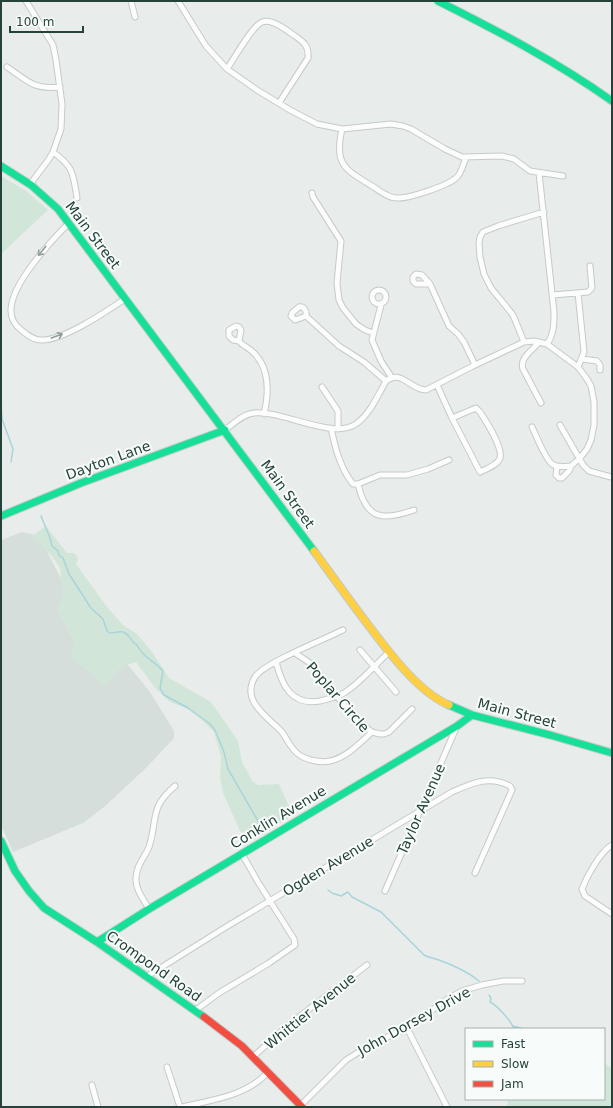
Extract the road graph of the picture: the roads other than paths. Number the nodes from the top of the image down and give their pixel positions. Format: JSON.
{"nodes":[{"id":1,"x":26,"y":1,"type":"edge"},
{"id":2,"x":131,"y":1,"type":"edge"},
{"id":3,"x":178,"y":1,"type":"edge"},
{"id":4,"x":438,"y":1,"type":"edge"},
{"id":5,"x":451,"y":1,"type":"edge"},
{"id":6,"x":135,"y":17,"type":"dead end"},
{"id":7,"x":7,"y":67,"type":"dead end"},
{"id":8,"x":227,"y":69,"type":"junction"},
{"id":9,"x":60,"y":87,"type":"junction"},
{"id":10,"x":612,"y":93,"type":"edge"},
{"id":11,"x":612,"y":100,"type":"edge"},
{"id":12,"x":279,"y":103,"type":"junction"},
{"id":13,"x":342,"y":129,"type":"junction"},
{"id":14,"x":53,"y":152,"type":"junction"},
{"id":15,"x":466,"y":158,"type":"junction"},
{"id":16,"x":1,"y":166,"type":"edge"},
{"id":17,"x":539,"y":173,"type":"junction"},
{"id":18,"x":564,"y":176,"type":"dead end"},
{"id":19,"x":31,"y":183,"type":"junction"},
{"id":20,"x":312,"y":193,"type":"dead end"},
{"id":21,"x":77,"y":198,"type":"dead end"},
{"id":22,"x":544,"y":212,"type":"junction"},
{"id":23,"x":69,"y":223,"type":"junction"},
{"id":24,"x":590,"y":266,"type":"dead end"},
{"id":25,"x":430,"y":284,"type":"dead end"},
{"id":26,"x":578,"y":293,"type":"junction"},
{"id":27,"x":553,"y":295,"type":"junction"},
{"id":28,"x":125,"y":298,"type":"junction"},
{"id":29,"x":381,"y":305,"type":"dead end"},
{"id":30,"x":306,"y":316,"type":"dead end"},
{"id":31,"x":373,"y":333,"type":"junction"},
{"id":32,"x":239,"y":341,"type":"dead end"},
{"id":33,"x":524,"y":342,"type":"junction"},
{"id":34,"x":539,"y":342,"type":"junction"},
{"id":35,"x":547,"y":344,"type":"junction"},
{"id":36,"x":582,"y":358,"type":"junction"},
{"id":37,"x":475,"y":365,"type":"junction"},
{"id":38,"x":578,"y":367,"type":"junction"},
{"id":39,"x":600,"y":370,"type":"dead end"},
{"id":40,"x":392,"y":378,"type":"junction"},
{"id":41,"x":386,"y":381,"type":"junction"},
{"id":42,"x":437,"y":385,"type":"junction"},
{"id":43,"x":322,"y":387,"type":"dead end"},
{"id":44,"x":541,"y":403,"type":"dead end"},
{"id":45,"x":264,"y":414,"type":"junction"},
{"id":46,"x":452,"y":418,"type":"junction"},
{"id":47,"x":560,"y":425,"type":"dead end"},
{"id":48,"x":532,"y":427,"type":"dead end"},
{"id":49,"x":331,"y":428,"type":"junction"},
{"id":50,"x":338,"y":429,"type":"junction"},
{"id":51,"x":225,"y":430,"type":"junction"},
{"id":52,"x":580,"y":458,"type":"junction"},
{"id":53,"x":449,"y":460,"type":"dead end"},
{"id":54,"x":557,"y":466,"type":"junction"},
{"id":55,"x":571,"y":466,"type":"junction"},
{"id":56,"x":611,"y":477,"type":"edge"},
{"id":57,"x":358,"y":484,"type":"junction"},
{"id":58,"x":414,"y":510,"type":"dead end"},
{"id":59,"x":1,"y":516,"type":"edge"},
{"id":60,"x":343,"y":630,"type":"dead end"},
{"id":61,"x":360,"y":650,"type":"dead end"},
{"id":62,"x":389,"y":652,"type":"junction"},
{"id":63,"x":295,"y":653,"type":"junction"},
{"id":64,"x":276,"y":662,"type":"junction"},
{"id":65,"x":373,"y":667,"type":"junction"},
{"id":66,"x":396,"y":692,"type":"dead end"},
{"id":67,"x":338,"y":696,"type":"junction"},
{"id":68,"x":412,"y":709,"type":"dead end"},
{"id":69,"x":472,"y":715,"type":"junction"},
{"id":70,"x":457,"y":726,"type":"junction"},
{"id":71,"x":372,"y":732,"type":"junction"},
{"id":72,"x":612,"y":753,"type":"edge"},
{"id":73,"x":175,"y":786,"type":"dead end"},
{"id":74,"x":420,"y":811,"type":"junction"},
{"id":75,"x":1,"y":841,"type":"edge"},
{"id":76,"x":612,"y":845,"type":"edge"},
{"id":77,"x":242,"y":854,"type":"junction"},
{"id":78,"x":475,"y":873,"type":"dead end"},
{"id":79,"x":385,"y":891,"type":"dead end"},
{"id":80,"x":270,"y":901,"type":"junction"},
{"id":81,"x":149,"y":909,"type":"junction"},
{"id":82,"x":612,"y":914,"type":"edge"},
{"id":83,"x":97,"y":942,"type":"junction"},
{"id":84,"x":367,"y":966,"type":"dead end"},
{"id":85,"x":146,"y":977,"type":"junction"},
{"id":86,"x":522,"y":981,"type":"dead end"},
{"id":87,"x":196,"y":1010,"type":"junction"},
{"id":88,"x":407,"y":1028,"type":"junction"},
{"id":89,"x":253,"y":1057,"type":"junction"},
{"id":90,"x":167,"y":1067,"type":"dead end"},
{"id":91,"x":268,"y":1072,"type":"junction"},
{"id":92,"x":92,"y":1085,"type":"dead end"},
{"id":93,"x":302,"y":1106,"type":"edge"},
{"id":94,"x":98,"y":1107,"type":"edge"},
{"id":95,"x":181,"y":1107,"type":"edge"},
{"id":96,"x":447,"y":1107,"type":"edge"}],
"edges":[{"from":1,"to":9,"type":"street"},
{"from":2,"to":6,"type":"street"},
{"from":3,"to":8,"type":"street"},
{"from":4,"to":11,"type":"main road"},
{"from":5,"to":10,"type":"main road"},
{"from":7,"to":9,"type":"street"},
{"from":8,"to":12,"type":"street"},
{"from":8,"to":12,"type":"street"},
{"from":9,"to":14,"type":"street"},
{"from":12,"to":13,"type":"street"},
{"from":13,"to":15,"type":"street"},
{"from":13,"to":15,"type":"street"},
{"from":14,"to":19,"type":"street"},
{"from":14,"to":21,"type":"street"},
{"from":15,"to":17,"type":"street"},
{"from":16,"to":19,"type":"main road","name":"Main Street"},
{"from":17,"to":18,"type":"street"},
{"from":17,"to":22,"type":"street"},
{"from":19,"to":23,"type":"main road","name":"Main Street"},
{"from":20,"to":31,"type":"street"},
{"from":22,"to":27,"type":"street"},
{"from":22,"to":33,"type":"street"},
{"from":23,"to":28,"type":"main road","name":"Main Street"},
{"from":23,"to":28,"type":"street","one_way":true},
{"from":24,"to":26,"type":"street"},
{"from":25,"to":37,"type":"street"},
{"from":26,"to":27,"type":"street"},
{"from":26,"to":36,"type":"street"},
{"from":27,"to":35,"type":"street"},
{"from":28,"to":51,"type":"main road","name":"Main Street"},
{"from":29,"to":31,"type":"street"},
{"from":30,"to":41,"type":"street"},
{"from":31,"to":40,"type":"street"},
{"from":32,"to":45,"type":"street"},
{"from":33,"to":34,"type":"street"},
{"from":33,"to":37,"type":"street"},
{"from":34,"to":35,"type":"street"},
{"from":34,"to":44,"type":"street"},
{"from":35,"to":38,"type":"street"},
{"from":36,"to":38,"type":"street"},
{"from":36,"to":39,"type":"street"},
{"from":37,"to":42,"type":"street"},
{"from":38,"to":52,"type":"street"},
{"from":40,"to":41,"type":"street"},
{"from":40,"to":42,"type":"street"},
{"from":41,"to":50,"type":"street"},
{"from":42,"to":46,"type":"street"},
{"from":43,"to":50,"type":"street"},
{"from":45,"to":49,"type":"street"},
{"from":45,"to":51,"type":"street"},
{"from":46,"to":46,"type":"street"},
{"from":47,"to":52,"type":"street"},
{"from":48,"to":54,"type":"street"},
{"from":49,"to":50,"type":"street"},
{"from":49,"to":57,"type":"street"},
{"from":51,"to":59,"type":"main road","name":"Dayton Lane"},
{"from":51,"to":62,"type":"main road","name":"Main Street"},
{"from":52,"to":55,"type":"street"},
{"from":52,"to":56,"type":"street"},
{"from":53,"to":57,"type":"street"},
{"from":54,"to":55,"type":"street"},
{"from":54,"to":55,"type":"street"},
{"from":57,"to":58,"type":"street"},
{"from":60,"to":63,"type":"street","name":"Poplar Circle"},
{"from":61,"to":65,"type":"street"},
{"from":62,"to":65,"type":"street"},
{"from":62,"to":69,"type":"main road","name":"Main Street"},
{"from":63,"to":64,"type":"street","name":"Poplar Circle"},
{"from":63,"to":67,"type":"street","name":"Poplar Circle"},
{"from":64,"to":67,"type":"street"},
{"from":64,"to":71,"type":"street","name":"Poplar Circle"},
{"from":65,"to":66,"type":"street"},
{"from":65,"to":67,"type":"street"},
{"from":67,"to":71,"type":"street","name":"Poplar Circle"},
{"from":68,"to":71,"type":"street"},
{"from":69,"to":70,"type":"main road","name":"Conklin Avenue"},
{"from":69,"to":72,"type":"main road","name":"Main Street"},
{"from":70,"to":74,"type":"street","name":"Taylor Avenue"},
{"from":70,"to":77,"type":"main road","name":"Conklin Avenue"},
{"from":73,"to":81,"type":"street"},
{"from":74,"to":78,"type":"street","name":"Ogden Avenue"},
{"from":74,"to":79,"type":"street","name":"Taylor Avenue"},
{"from":74,"to":80,"type":"street","name":"Ogden Avenue"},
{"from":75,"to":83,"type":"main road","name":"Crompond Road"},
{"from":76,"to":82,"type":"street"},
{"from":77,"to":80,"type":"street"},
{"from":77,"to":81,"type":"main road","name":"Conklin Avenue"},
{"from":80,"to":85,"type":"street","name":"Ogden Avenue"},
{"from":80,"to":87,"type":"street"},
{"from":81,"to":83,"type":"main road","name":"Conklin Avenue"},
{"from":83,"to":85,"type":"main road","name":"Crompond Road"},
{"from":84,"to":89,"type":"street","name":"Whittier Avenue"},
{"from":85,"to":87,"type":"main road","name":"Crompond Road"},
{"from":86,"to":88,"type":"street","name":"John Dorsey Drive"},
{"from":87,"to":89,"type":"main road","name":"Crompond Road"},
{"from":88,"to":93,"type":"street","name":"John Dorsey Drive"},
{"from":88,"to":96,"type":"street"},
{"from":89,"to":91,"type":"main road","name":"Crompond Road"},
{"from":90,"to":95,"type":"street"},
{"from":91,"to":93,"type":"main road","name":"Crompond Road"},
{"from":91,"to":95,"type":"street"},
{"from":92,"to":94,"type":"street"}]}
